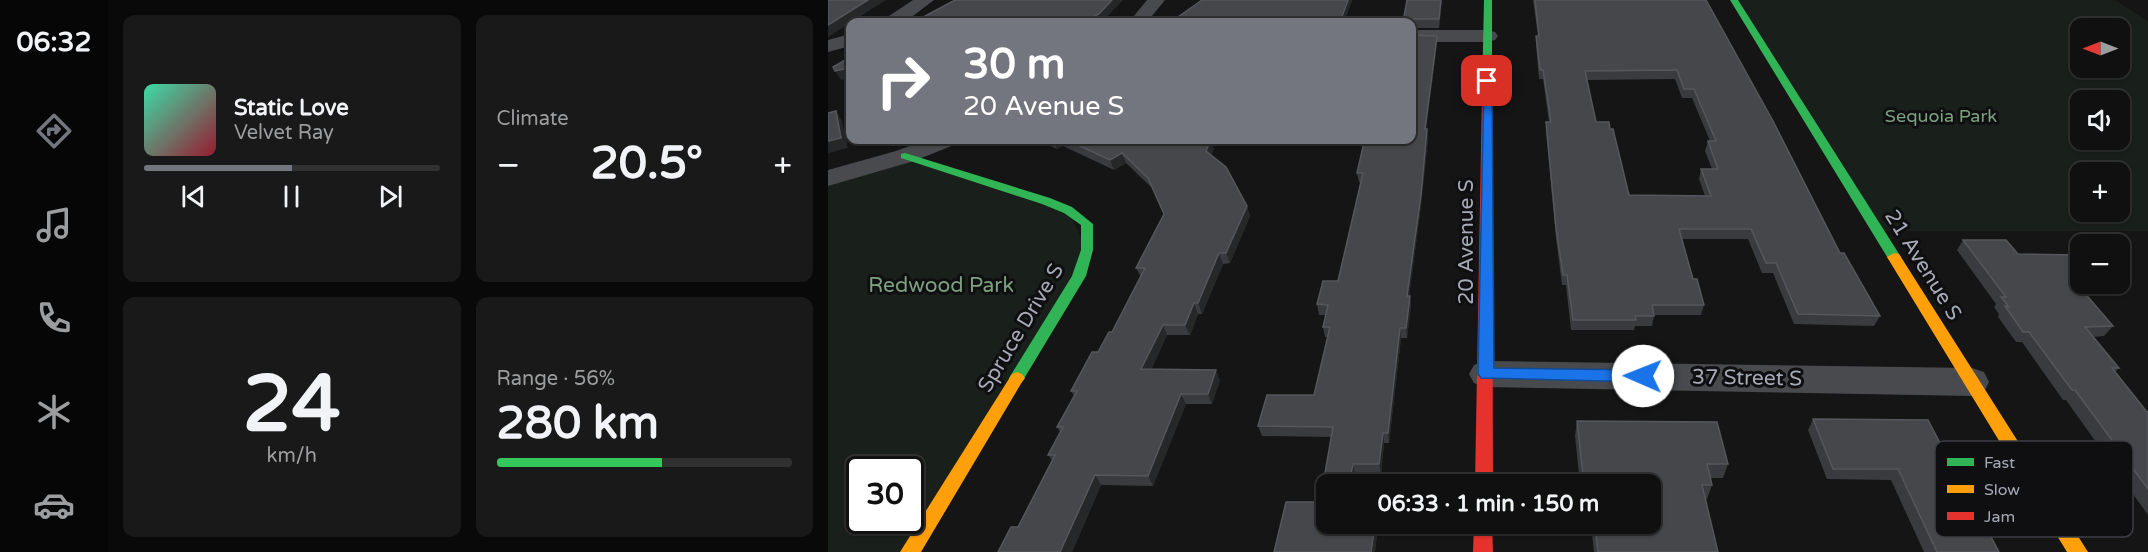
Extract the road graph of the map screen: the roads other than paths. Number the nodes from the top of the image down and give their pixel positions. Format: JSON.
{"nodes":[{"id":1,"x":925,"y":0,"type":"edge"},
{"id":2,"x":1156,"y":0,"type":"edge"},
{"id":3,"x":1488,"y":0,"type":"edge"},
{"id":4,"x":1734,"y":0,"type":"edge"},
{"id":5,"x":899,"y":18,"type":"edge"},
{"id":6,"x":1141,"y":18,"type":"edge"},
{"id":7,"x":1416,"y":36,"type":"edge"},
{"id":8,"x":1488,"y":36,"type":"junction"},
{"id":9,"x":846,"y":41,"type":"edge"},
{"id":10,"x":828,"y":46,"type":"edge"},
{"id":11,"x":936,"y":144,"type":"edge"},
{"id":12,"x":905,"y":156,"type":"junction"},
{"id":13,"x":828,"y":178,"type":"edge"},
{"id":14,"x":1486,"y":374,"type":"junction"},
{"id":15,"x":1971,"y":382,"type":"junction"},
{"id":16,"x":2008,"y":441,"type":"edge"},
{"id":17,"x":1484,"y":474,"type":"edge"},
{"id":18,"x":1483,"y":534,"type":"edge"},
{"id":19,"x":2069,"y":537,"type":"edge"},
{"id":20,"x":910,"y":552,"type":"edge"},
{"id":21,"x":1483,"y":552,"type":"edge"},
{"id":22,"x":2078,"y":552,"type":"edge"}],
"edges":[{"from":1,"to":5,"type":"street"},
{"from":2,"to":6,"type":"street"},
{"from":3,"to":8,"type":"street","name":"20 Avenue S"},
{"from":4,"to":15,"type":"street","name":"21 Avenue S"},
{"from":7,"to":8,"type":"street"},
{"from":8,"to":14,"type":"street","name":"20 Avenue S"},
{"from":9,"to":10,"type":"street"},
{"from":11,"to":12,"type":"street"},
{"from":12,"to":13,"type":"street"},
{"from":12,"to":20,"type":"street","name":"Spruce Drive S"},
{"from":14,"to":15,"type":"street","name":"37 Street S"},
{"from":14,"to":17,"type":"street","name":"20 Avenue S"},
{"from":15,"to":16,"type":"street","name":"21 Avenue S"},
{"from":18,"to":21,"type":"street"},
{"from":19,"to":22,"type":"street","name":"21 Avenue S"}]}
